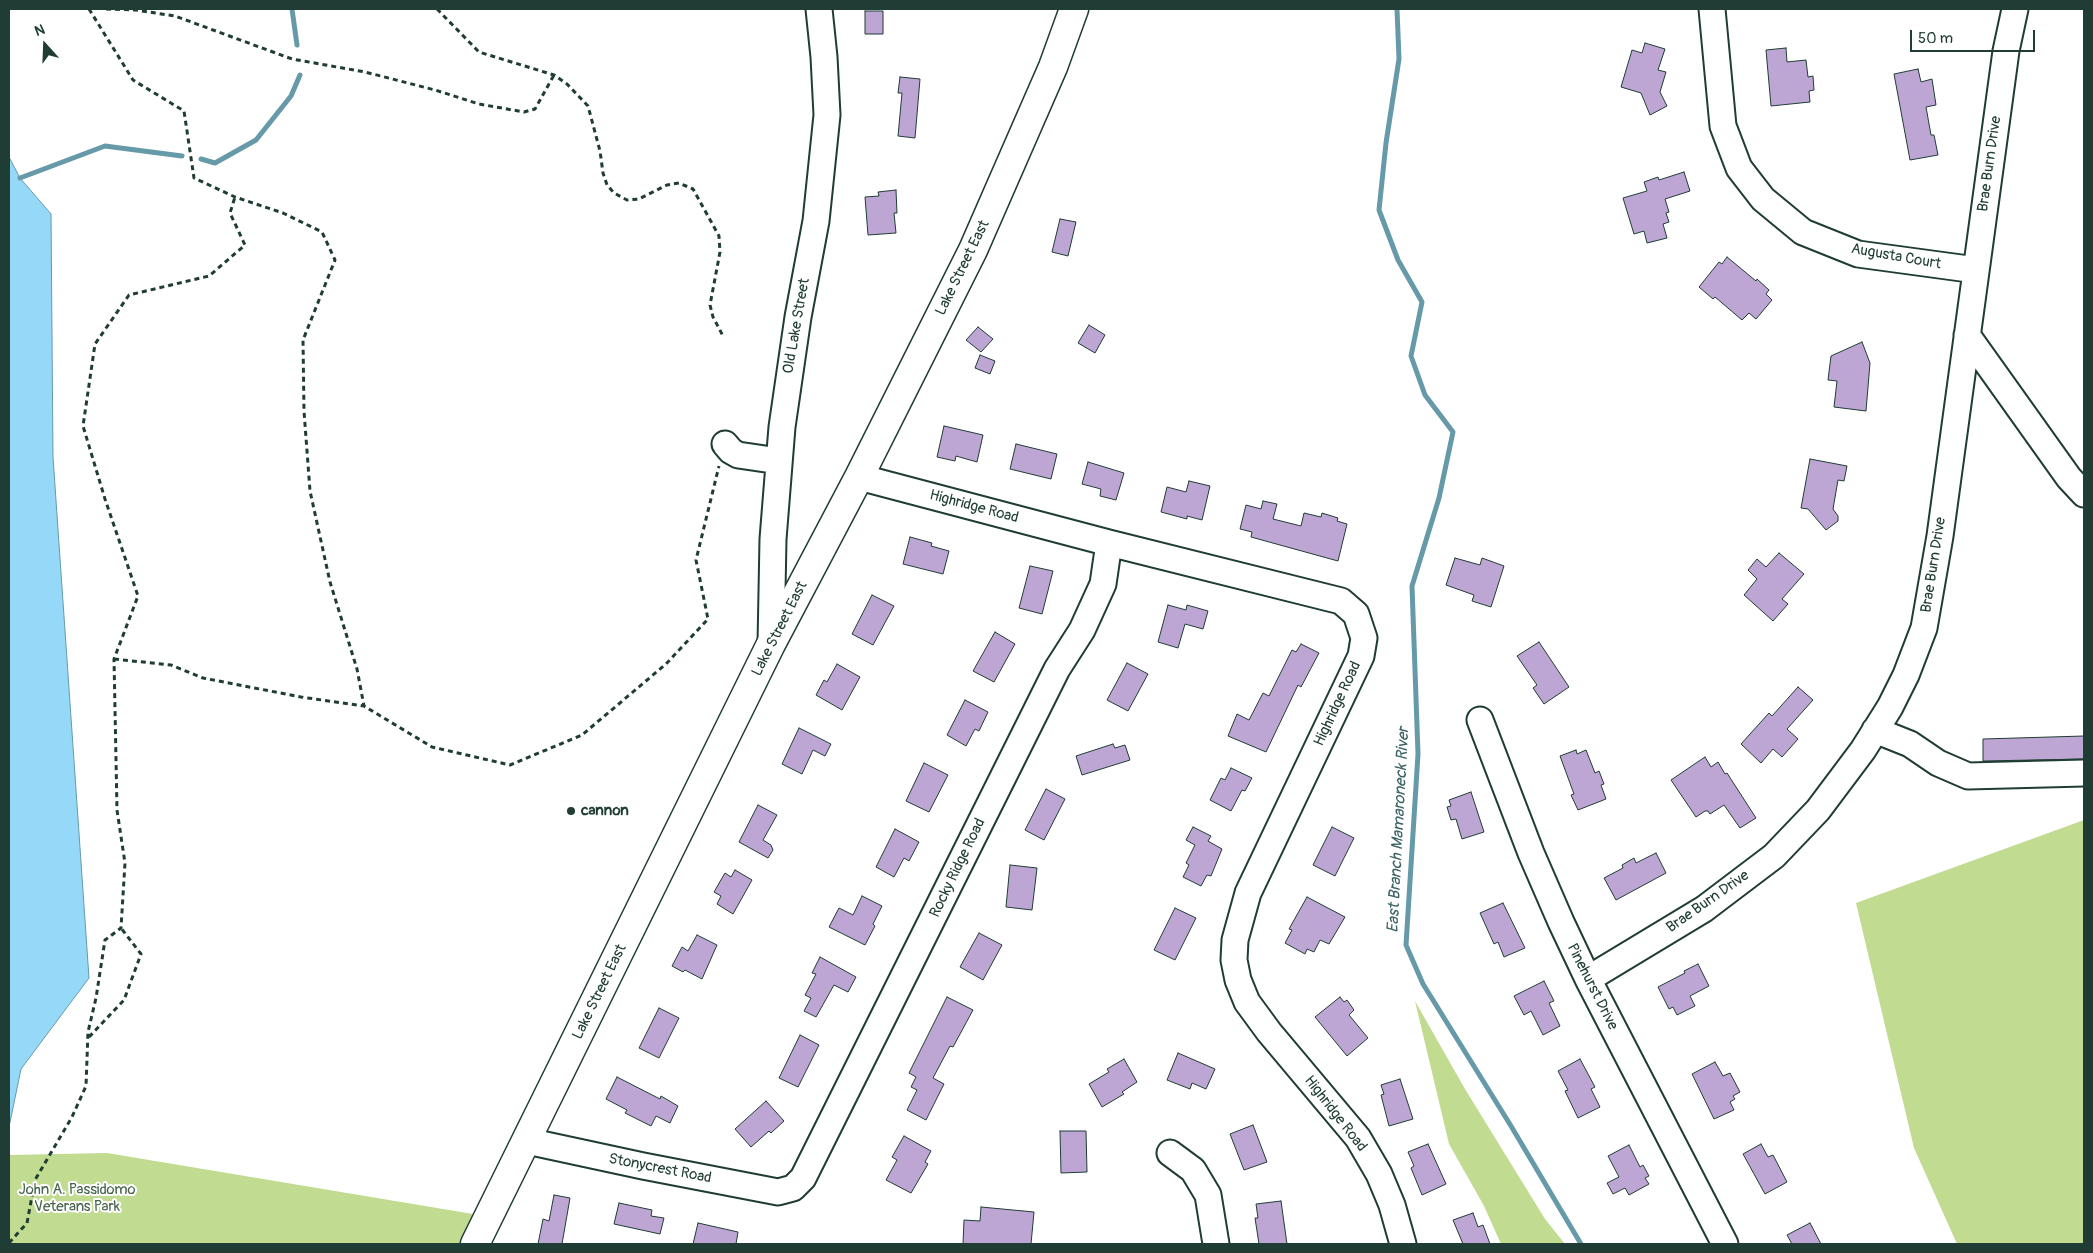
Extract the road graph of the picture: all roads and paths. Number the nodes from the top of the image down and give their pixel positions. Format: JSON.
{"nodes":[{"id":1,"x":89,"y":9,"type":"edge"},
{"id":2,"x":106,"y":9,"type":"edge"},
{"id":3,"x":437,"y":9,"type":"edge"},
{"id":4,"x":819,"y":9,"type":"edge"},
{"id":5,"x":1074,"y":9,"type":"edge"},
{"id":6,"x":1712,"y":9,"type":"edge"},
{"id":7,"x":2014,"y":9,"type":"edge"},
{"id":8,"x":554,"y":75,"type":"junction"},
{"id":9,"x":235,"y":197,"type":"junction"},
{"id":10,"x":1976,"y":270,"type":"junction"},
{"id":11,"x":1967,"y":335,"type":"junction"},
{"id":12,"x":723,"y":336,"type":"dead end"},
{"id":13,"x":725,"y":444,"type":"joint"},
{"id":14,"x":779,"y":461,"type":"junction"},
{"id":15,"x":859,"y":477,"type":"junction"},
{"id":16,"x":2084,"y":494,"type":"edge"},
{"id":17,"x":1108,"y":543,"type":"junction"},
{"id":18,"x":772,"y":644,"type":"junction"},
{"id":19,"x":114,"y":659,"type":"junction"},
{"id":20,"x":364,"y":706,"type":"junction"},
{"id":21,"x":1480,"y":720,"type":"dead end"},
{"id":22,"x":1875,"y":730,"type":"junction"},
{"id":23,"x":2084,"y":773,"type":"edge"},
{"id":24,"x":121,"y":928,"type":"junction"},
{"id":25,"x":1588,"y":979,"type":"junction"},
{"id":26,"x":88,"y":1037,"type":"junction"},
{"id":27,"x":527,"y":1141,"type":"junction"},
{"id":28,"x":1170,"y":1153,"type":"dead end"},
{"id":29,"x":793,"y":1188,"type":"joint"},
{"id":30,"x":9,"y":1244,"type":"edge"},
{"id":31,"x":475,"y":1244,"type":"edge"},
{"id":32,"x":1216,"y":1244,"type":"edge"},
{"id":33,"x":1403,"y":1244,"type":"edge"},
{"id":34,"x":1726,"y":1244,"type":"edge"}],
"edges":[{"from":1,"to":9,"type":"path"},
{"from":2,"to":8,"type":"path"},
{"from":3,"to":8,"type":"path"},
{"from":4,"to":14,"type":"street","name":"Old Lake Street"},
{"from":5,"to":15,"type":"main road","name":"Lake Street East"},
{"from":6,"to":10,"type":"street","name":"Augusta Court"},
{"from":7,"to":10,"type":"street","name":"Brae Burn Drive"},
{"from":8,"to":12,"type":"path"},
{"from":9,"to":19,"type":"path"},
{"from":9,"to":20,"type":"path"},
{"from":10,"to":11,"type":"street","name":"Brae Burn Drive"},
{"from":11,"to":16,"type":"street"},
{"from":11,"to":22,"type":"street","name":"Brae Burn Drive"},
{"from":13,"to":14,"type":"street"},
{"from":13,"to":20,"type":"path"},
{"from":14,"to":18,"type":"street","name":"Old Lake Street"},
{"from":15,"to":17,"type":"street","name":"Highridge Road"},
{"from":15,"to":18,"type":"main road","name":"Lake Street East"},
{"from":17,"to":29,"type":"street","name":"Rocky Ridge Road"},
{"from":17,"to":33,"type":"street","name":"Highridge Road"},
{"from":18,"to":27,"type":"main road","name":"Lake Street East"},
{"from":19,"to":20,"type":"path"},
{"from":19,"to":24,"type":"path"},
{"from":21,"to":25,"type":"street","name":"Pinehurst Drive"},
{"from":22,"to":23,"type":"street"},
{"from":22,"to":25,"type":"street","name":"Brae Burn Drive"},
{"from":24,"to":26,"type":"path"},
{"from":24,"to":26,"type":"path"},
{"from":25,"to":34,"type":"street","name":"Pinehurst Drive"},
{"from":26,"to":30,"type":"path"},
{"from":27,"to":29,"type":"street","name":"Stonycrest Road"},
{"from":27,"to":31,"type":"main road","name":"Lake Street East"},
{"from":28,"to":32,"type":"street"}]}
